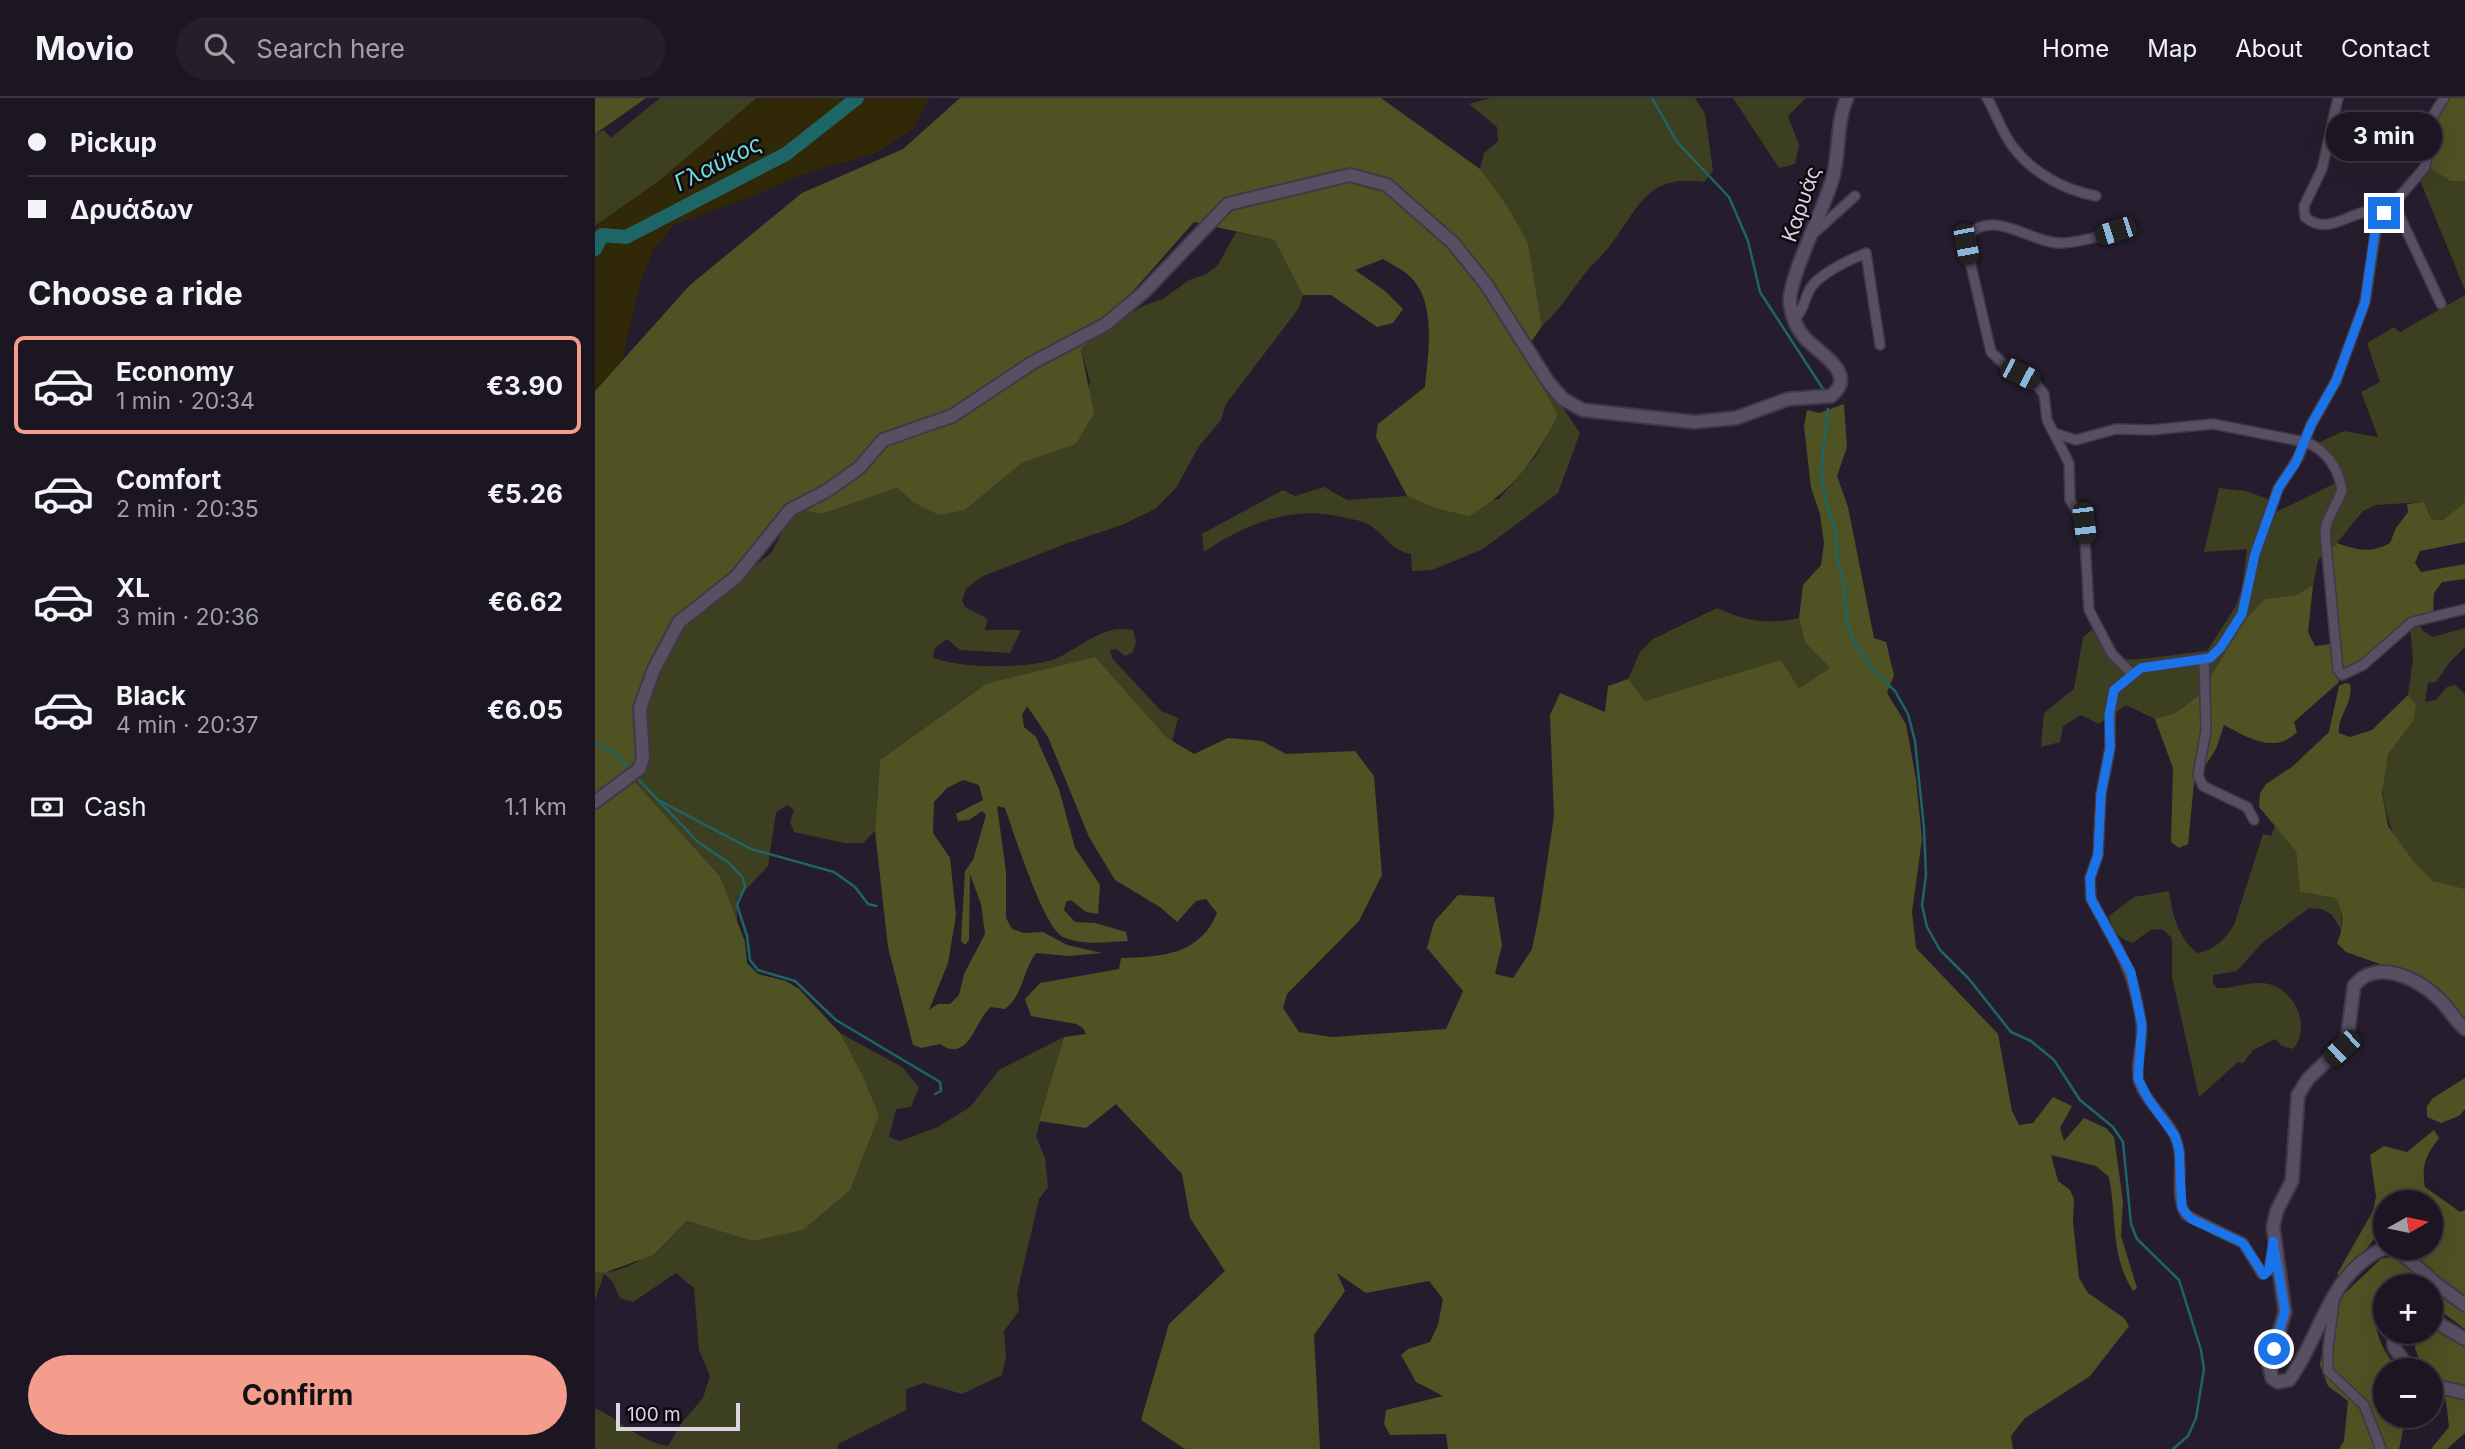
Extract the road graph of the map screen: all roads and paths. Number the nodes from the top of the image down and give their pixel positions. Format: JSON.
{"nodes":[{"id":1,"x":1847,"y":98,"type":"edge"},
{"id":2,"x":1987,"y":98,"type":"edge"},
{"id":3,"x":2338,"y":98,"type":"edge"},
{"id":4,"x":2444,"y":98,"type":"edge"},
{"id":5,"x":2096,"y":196,"type":"dead end"},
{"id":6,"x":1854,"y":197,"type":"dead end"},
{"id":7,"x":2394,"y":204,"type":"junction"},
{"id":8,"x":2384,"y":213,"type":"junction"},
{"id":9,"x":2131,"y":230,"type":"dead end"},
{"id":10,"x":1812,"y":235,"type":"junction"},
{"id":11,"x":2441,"y":304,"type":"dead end"},
{"id":12,"x":1794,"y":320,"type":"junction"},
{"id":13,"x":1880,"y":345,"type":"dead end"},
{"id":14,"x":2054,"y":433,"type":"junction"},
{"id":15,"x":2305,"y":442,"type":"junction"},
{"id":16,"x":2465,"y":609,"type":"edge"},
{"id":17,"x":2204,"y":660,"type":"junction"},
{"id":18,"x":2131,"y":673,"type":"junction"},
{"id":19,"x":595,"y":803,"type":"edge"},
{"id":20,"x":2254,"y":820,"type":"dead end"},
{"id":21,"x":2465,"y":1029,"type":"edge"},
{"id":22,"x":2273,"y":1241,"type":"junction"},
{"id":23,"x":2373,"y":1255,"type":"edge"},
{"id":24,"x":2409,"y":1260,"type":"edge"},
{"id":25,"x":2335,"y":1290,"type":"junction"},
{"id":26,"x":2465,"y":1305,"type":"edge"},
{"id":27,"x":2443,"y":1326,"type":"edge"},
{"id":28,"x":2465,"y":1339,"type":"edge"},
{"id":29,"x":2443,"y":1388,"type":"edge"},
{"id":30,"x":2465,"y":1393,"type":"edge"},
{"id":31,"x":2381,"y":1449,"type":"edge"}],
"edges":[{"from":1,"to":10,"type":"street","name":"Καρυάς"},
{"from":2,"to":5,"type":"street"},
{"from":3,"to":8,"type":"street"},
{"from":4,"to":7,"type":"street"},
{"from":6,"to":10,"type":"street"},
{"from":7,"to":8,"type":"street"},
{"from":7,"to":11,"type":"street"},
{"from":8,"to":15,"type":"street"},
{"from":9,"to":14,"type":"street"},
{"from":10,"to":12,"type":"street","name":"Καρυάς"},
{"from":12,"to":13,"type":"street"},
{"from":12,"to":19,"type":"street"},
{"from":14,"to":15,"type":"street"},
{"from":14,"to":18,"type":"street"},
{"from":15,"to":16,"type":"street"},
{"from":15,"to":17,"type":"street"},
{"from":17,"to":18,"type":"street"},
{"from":17,"to":20,"type":"street"},
{"from":18,"to":22,"type":"street"},
{"from":21,"to":22,"type":"street"},
{"from":22,"to":25,"type":"street"},
{"from":23,"to":25,"type":"street"},
{"from":24,"to":26,"type":"street"},
{"from":25,"to":31,"type":"street"},
{"from":27,"to":28,"type":"street"},
{"from":29,"to":30,"type":"street"}]}
